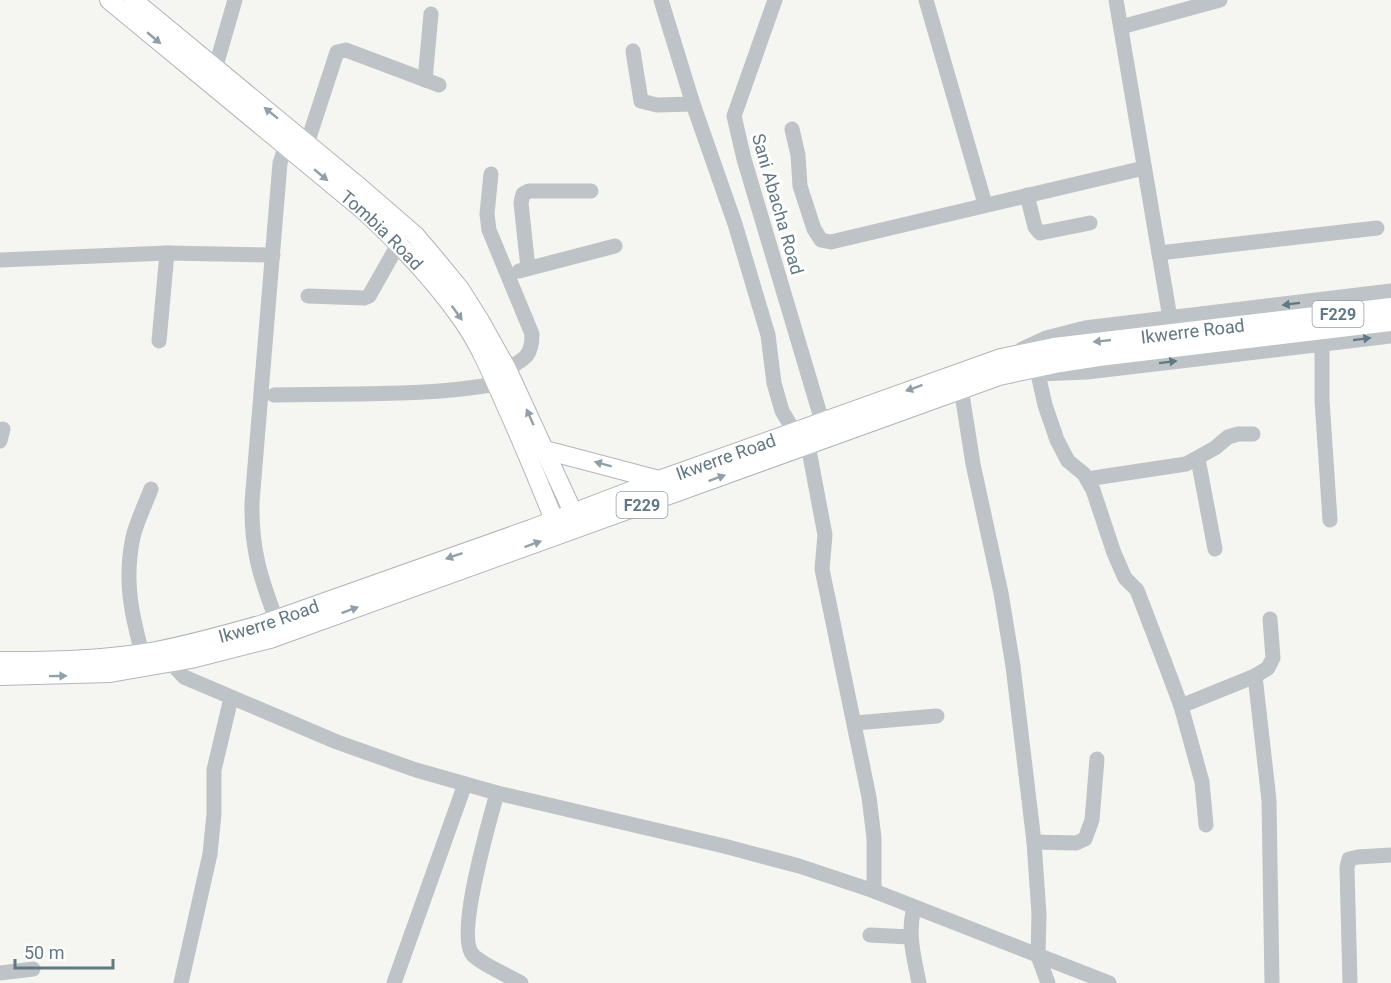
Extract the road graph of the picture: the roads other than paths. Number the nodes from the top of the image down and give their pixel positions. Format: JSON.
{"nodes":[{"id":1,"x":109,"y":0,"type":"edge"},
{"id":2,"x":133,"y":0,"type":"edge"},
{"id":3,"x":235,"y":0,"type":"edge"},
{"id":4,"x":661,"y":0,"type":"edge"},
{"id":5,"x":775,"y":0,"type":"edge"},
{"id":6,"x":926,"y":0,"type":"edge"},
{"id":7,"x":1116,"y":0,"type":"edge"},
{"id":8,"x":1220,"y":0,"type":"edge"},
{"id":9,"x":431,"y":14,"type":"dead end"},
{"id":10,"x":1121,"y":27,"type":"junction"},
{"id":11,"x":633,"y":51,"type":"dead end"},
{"id":12,"x":213,"y":77,"type":"junction"},
{"id":13,"x":693,"y":104,"type":"junction"},
{"id":14,"x":792,"y":129,"type":"dead end"},
{"id":15,"x":288,"y":139,"type":"junction"},
{"id":16,"x":305,"y":152,"type":"junction"},
{"id":17,"x":1144,"y":168,"type":"junction"},
{"id":18,"x":490,"y":174,"type":"dead end"},
{"id":19,"x":591,"y":191,"type":"dead end"},
{"id":20,"x":1027,"y":195,"type":"junction"},
{"id":21,"x":985,"y":204,"type":"junction"},
{"id":22,"x":1090,"y":223,"type":"dead end"},
{"id":23,"x":1377,"y":228,"type":"dead end"},
{"id":24,"x":399,"y":243,"type":"junction"},
{"id":25,"x":615,"y":246,"type":"dead end"},
{"id":26,"x":167,"y":253,"type":"junction"},
{"id":27,"x":1159,"y":253,"type":"junction"},
{"id":28,"x":273,"y":255,"type":"junction"},
{"id":29,"x":0,"y":260,"type":"edge"},
{"id":30,"x":528,"y":268,"type":"junction"},
{"id":31,"x":507,"y":274,"type":"junction"},
{"id":32,"x":1391,"y":291,"type":"edge"},
{"id":33,"x":308,"y":296,"type":"dead end"},
{"id":34,"x":1391,"y":307,"type":"edge"},
{"id":35,"x":1170,"y":318,"type":"junction"},
{"id":36,"x":1391,"y":322,"type":"edge"},
{"id":37,"x":1285,"y":328,"type":"junction"},
{"id":38,"x":1391,"y":336,"type":"edge"},
{"id":39,"x":159,"y":341,"type":"dead end"},
{"id":40,"x":1322,"y":344,"type":"junction"},
{"id":41,"x":1001,"y":358,"type":"junction"},
{"id":42,"x":1038,"y":374,"type":"junction"},
{"id":43,"x":502,"y":377,"type":"junction"},
{"id":44,"x":962,"y":388,"type":"junction"},
{"id":45,"x":274,"y":395,"type":"dead end"},
{"id":46,"x":822,"y":421,"type":"junction"},
{"id":47,"x":794,"y":431,"type":"junction"},
{"id":48,"x":1253,"y":434,"type":"dead end"},
{"id":49,"x":808,"y":445,"type":"junction"},
{"id":50,"x":545,"y":450,"type":"junction"},
{"id":51,"x":1198,"y":459,"type":"junction"},
{"id":52,"x":1087,"y":479,"type":"junction"},
{"id":53,"x":659,"y":480,"type":"junction"},
{"id":54,"x":151,"y":489,"type":"dead end"},
{"id":55,"x":543,"y":492,"type":"junction"},
{"id":56,"x":577,"y":520,"type":"junction"},
{"id":57,"x":1330,"y":520,"type":"dead end"},
{"id":58,"x":556,"y":528,"type":"junction"},
{"id":59,"x":531,"y":529,"type":"junction"},
{"id":60,"x":1215,"y":549,"type":"dead end"},
{"id":61,"x":276,"y":619,"type":"junction"},
{"id":62,"x":1270,"y":619,"type":"dead end"},
{"id":63,"x":142,"y":653,"type":"junction"},
{"id":64,"x":168,"y":655,"type":"junction"},
{"id":65,"x":0,"y":661,"type":"edge"},
{"id":66,"x":0,"y":676,"type":"edge"},
{"id":67,"x":1255,"y":676,"type":"junction"},
{"id":68,"x":231,"y":698,"type":"junction"},
{"id":69,"x":1181,"y":706,"type":"junction"},
{"id":70,"x":937,"y":716,"type":"dead end"},
{"id":71,"x":855,"y":723,"type":"junction"},
{"id":72,"x":1097,"y":759,"type":"dead end"},
{"id":73,"x":465,"y":784,"type":"junction"},
{"id":74,"x":497,"y":793,"type":"junction"},
{"id":75,"x":1206,"y":825,"type":"dead end"},
{"id":76,"x":1034,"y":843,"type":"junction"},
{"id":77,"x":1391,"y":855,"type":"edge"},
{"id":78,"x":874,"y":891,"type":"junction"},
{"id":79,"x":914,"y":908,"type":"junction"},
{"id":80,"x":870,"y":934,"type":"dead end"},
{"id":81,"x":910,"y":937,"type":"junction"},
{"id":82,"x":1038,"y":956,"type":"junction"},
{"id":83,"x":33,"y":969,"type":"dead end"},
{"id":84,"x":0,"y":974,"type":"edge"},
{"id":85,"x":181,"y":983,"type":"edge"},
{"id":86,"x":394,"y":983,"type":"edge"},
{"id":87,"x":521,"y":983,"type":"edge"},
{"id":88,"x":919,"y":983,"type":"edge"},
{"id":89,"x":1048,"y":983,"type":"edge"},
{"id":90,"x":1109,"y":983,"type":"edge"},
{"id":91,"x":1272,"y":983,"type":"edge"},
{"id":92,"x":1350,"y":983,"type":"edge"}],
"edges":[{"from":1,"to":12,"type":"main road","name":"Tombia Road","one_way":true},
{"from":2,"to":12,"type":"main road","name":"Tombia Road"},
{"from":3,"to":12,"type":"street"},
{"from":4,"to":13,"type":"street"},
{"from":5,"to":46,"type":"street","name":"Sani Abacha Road"},
{"from":6,"to":21,"type":"street"},
{"from":7,"to":10,"type":"street"},
{"from":8,"to":10,"type":"street"},
{"from":9,"to":16,"type":"street"},
{"from":10,"to":17,"type":"street"},
{"from":11,"to":13,"type":"street"},
{"from":12,"to":15,"type":"main road","name":"Tombia Road"},
{"from":13,"to":47,"type":"street"},
{"from":14,"to":21,"type":"street"},
{"from":15,"to":16,"type":"main road","name":"Tombia Road"},
{"from":15,"to":28,"type":"street"},
{"from":16,"to":24,"type":"main road","name":"Tombia Road","one_way":true},
{"from":16,"to":43,"type":"main road","name":"Tombia Road"},
{"from":17,"to":20,"type":"street"},
{"from":17,"to":27,"type":"street"},
{"from":18,"to":31,"type":"street"},
{"from":19,"to":30,"type":"street"},
{"from":20,"to":21,"type":"street"},
{"from":20,"to":22,"type":"street"},
{"from":23,"to":27,"type":"street"},
{"from":24,"to":33,"type":"street"},
{"from":24,"to":43,"type":"main road","name":"Tombia Road","one_way":true},
{"from":25,"to":30,"type":"street"},
{"from":26,"to":28,"type":"street"},
{"from":26,"to":29,"type":"street"},
{"from":26,"to":39,"type":"street"},
{"from":27,"to":35,"type":"street"},
{"from":28,"to":61,"type":"street"},
{"from":30,"to":31,"type":"street"},
{"from":31,"to":43,"type":"street"},
{"from":32,"to":35,"type":"street","one_way":true},
{"from":34,"to":37,"type":"main road","name":"Ikwerre Road","number":"F229"},
{"from":35,"to":41,"type":"street"},
{"from":36,"to":37,"type":"main road","name":"Ikwerre Road","number":"F229"},
{"from":37,"to":41,"type":"main road","name":"Ikwerre Road","number":"F229","one_way":true},
{"from":37,"to":44,"type":"main road","name":"Ikwerre Road","number":"F229"},
{"from":40,"to":38,"type":"street","one_way":true},
{"from":42,"to":40,"type":"street","one_way":true},
{"from":40,"to":57,"type":"street"},
{"from":41,"to":46,"type":"main road","name":"Ikwerre Road","number":"F229","one_way":true},
{"from":42,"to":44,"type":"street"},
{"from":42,"to":52,"type":"street"},
{"from":43,"to":45,"type":"street"},
{"from":50,"to":43,"type":"main road","name":"Tombia Road","one_way":true},
{"from":43,"to":55,"type":"main road","name":"Tombia Road"},
{"from":44,"to":49,"type":"main road","name":"Ikwerre Road","number":"F229"},
{"from":44,"to":76,"type":"street"},
{"from":46,"to":47,"type":"main road","name":"Ikwerre Road","number":"F229"},
{"from":47,"to":53,"type":"main road","name":"Ikwerre Road","number":"F229"},
{"from":48,"to":51,"type":"street"},
{"from":56,"to":49,"type":"main road","name":"Ikwerre Road","number":"F229","one_way":true},
{"from":49,"to":71,"type":"street"},
{"from":53,"to":50,"type":"main road","one_way":true},
{"from":50,"to":56,"type":"main road","name":"Tombia Road"},
{"from":51,"to":52,"type":"street"},
{"from":51,"to":60,"type":"street"},
{"from":52,"to":69,"type":"street"},
{"from":53,"to":56,"type":"main road","name":"Ikwerre Road","number":"F229"},
{"from":54,"to":63,"type":"street"},
{"from":55,"to":58,"type":"main road","name":"Tombia Road"},
{"from":55,"to":59,"type":"main road"},
{"from":56,"to":58,"type":"main road","name":"Ikwerre Road","number":"F229"},
{"from":58,"to":59,"type":"main road","name":"Ikwerre Road","number":"F229"},
{"from":64,"to":58,"type":"main road","name":"Ikwerre Road","number":"F229","one_way":true},
{"from":59,"to":61,"type":"main road","name":"Ikwerre Road","number":"F229","one_way":true},
{"from":61,"to":64,"type":"main road","name":"Ikwerre Road","number":"F229"},
{"from":62,"to":67,"type":"street"},
{"from":63,"to":64,"type":"main road","name":"Ikwerre Road","number":"F229"},
{"from":63,"to":65,"type":"main road","name":"Ikwerre Road","number":"F229"},
{"from":66,"to":64,"type":"main road","name":"Ikwerre Road","number":"F229","one_way":true},
{"from":64,"to":68,"type":"street"},
{"from":67,"to":69,"type":"street"},
{"from":67,"to":91,"type":"street"},
{"from":68,"to":73,"type":"street"},
{"from":68,"to":85,"type":"street"},
{"from":69,"to":75,"type":"street"},
{"from":70,"to":71,"type":"street"},
{"from":71,"to":78,"type":"street"},
{"from":72,"to":76,"type":"street"},
{"from":73,"to":74,"type":"street"},
{"from":73,"to":86,"type":"street"},
{"from":74,"to":78,"type":"street"},
{"from":74,"to":87,"type":"street"},
{"from":76,"to":82,"type":"street"},
{"from":77,"to":92,"type":"street"},
{"from":78,"to":79,"type":"street"},
{"from":79,"to":81,"type":"street"},
{"from":79,"to":82,"type":"street"},
{"from":80,"to":81,"type":"street"},
{"from":81,"to":88,"type":"street"},
{"from":82,"to":89,"type":"street"},
{"from":82,"to":90,"type":"street"},
{"from":83,"to":84,"type":"street"}]}
